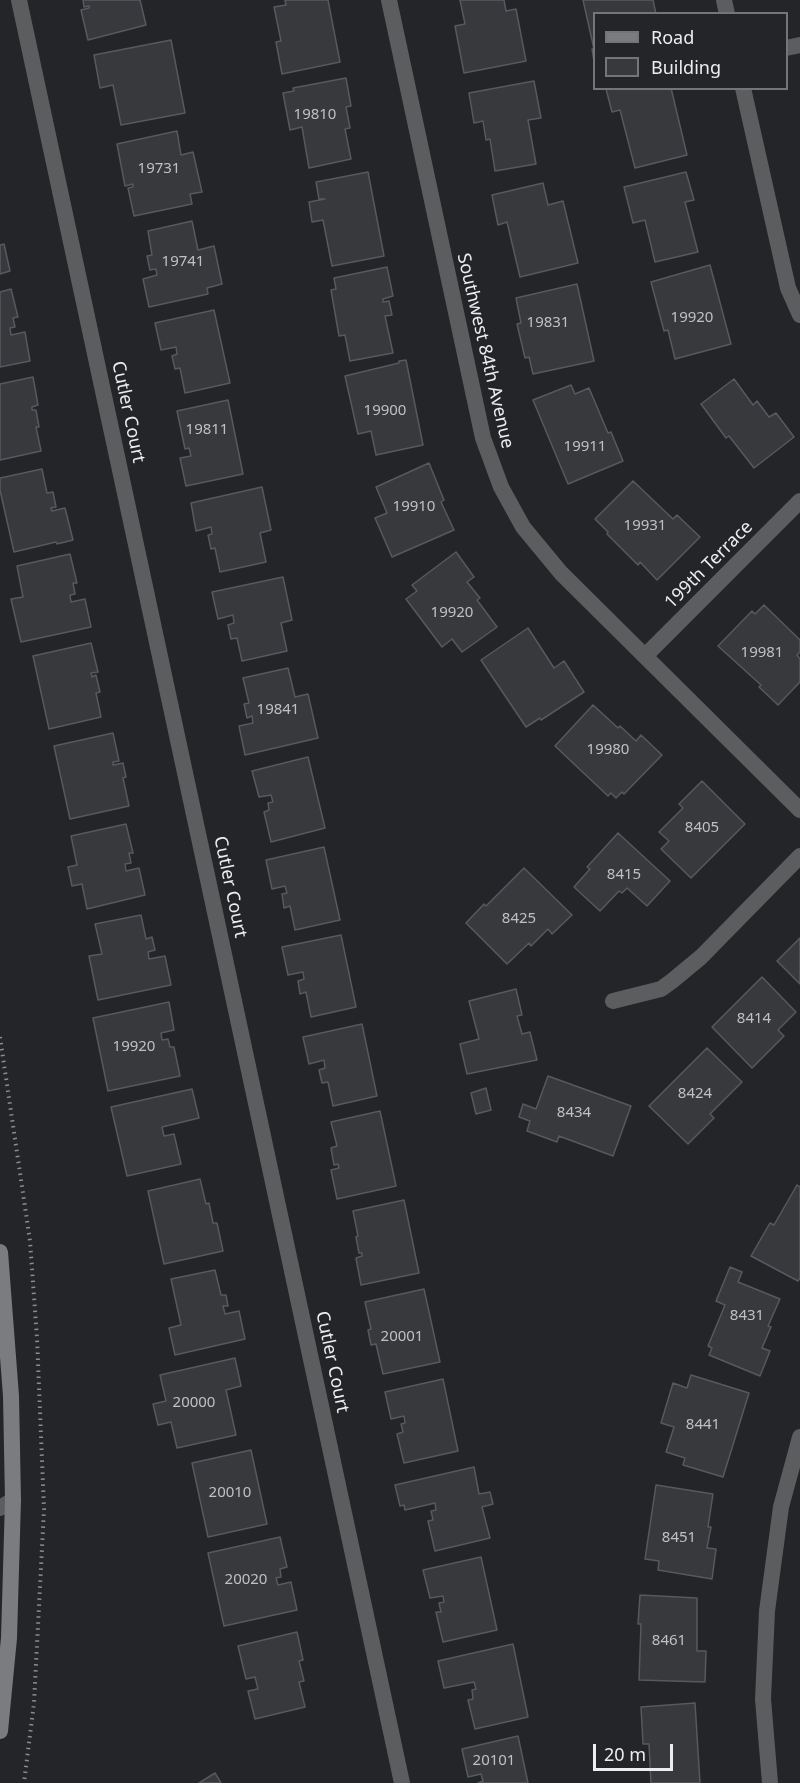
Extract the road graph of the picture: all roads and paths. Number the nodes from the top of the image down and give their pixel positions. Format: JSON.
{"nodes":[{"id":1,"x":19,"y":0,"type":"edge"},
{"id":2,"x":389,"y":0,"type":"edge"},
{"id":3,"x":743,"y":90,"type":"edge"},
{"id":4,"x":800,"y":315,"type":"edge"},
{"id":5,"x":800,"y":501,"type":"edge"},
{"id":6,"x":645,"y":656,"type":"junction"},
{"id":7,"x":800,"y":810,"type":"edge"},
{"id":8,"x":800,"y":856,"type":"edge"},
{"id":9,"x":613,"y":1001,"type":"dead end"},
{"id":10,"x":0,"y":1252,"type":"edge"},
{"id":11,"x":800,"y":1437,"type":"edge"},
{"id":12,"x":7,"y":1504,"type":"edge"},
{"id":13,"x":0,"y":1731,"type":"edge"},
{"id":14,"x":402,"y":1783,"type":"edge"},
{"id":15,"x":770,"y":1783,"type":"edge"}],
"edges":[{"from":1,"to":14,"type":"street","name":"Cutler Court"},
{"from":2,"to":6,"type":"street","name":"Southwest 84th Avenue"},
{"from":3,"to":4,"type":"street"},
{"from":5,"to":6,"type":"street","name":"199th Terrace"},
{"from":6,"to":7,"type":"street","name":"Southwest 84th Avenue"},
{"from":8,"to":9,"type":"street"},
{"from":10,"to":12,"type":"main road"},
{"from":11,"to":15,"type":"street"},
{"from":12,"to":13,"type":"main road"}]}
